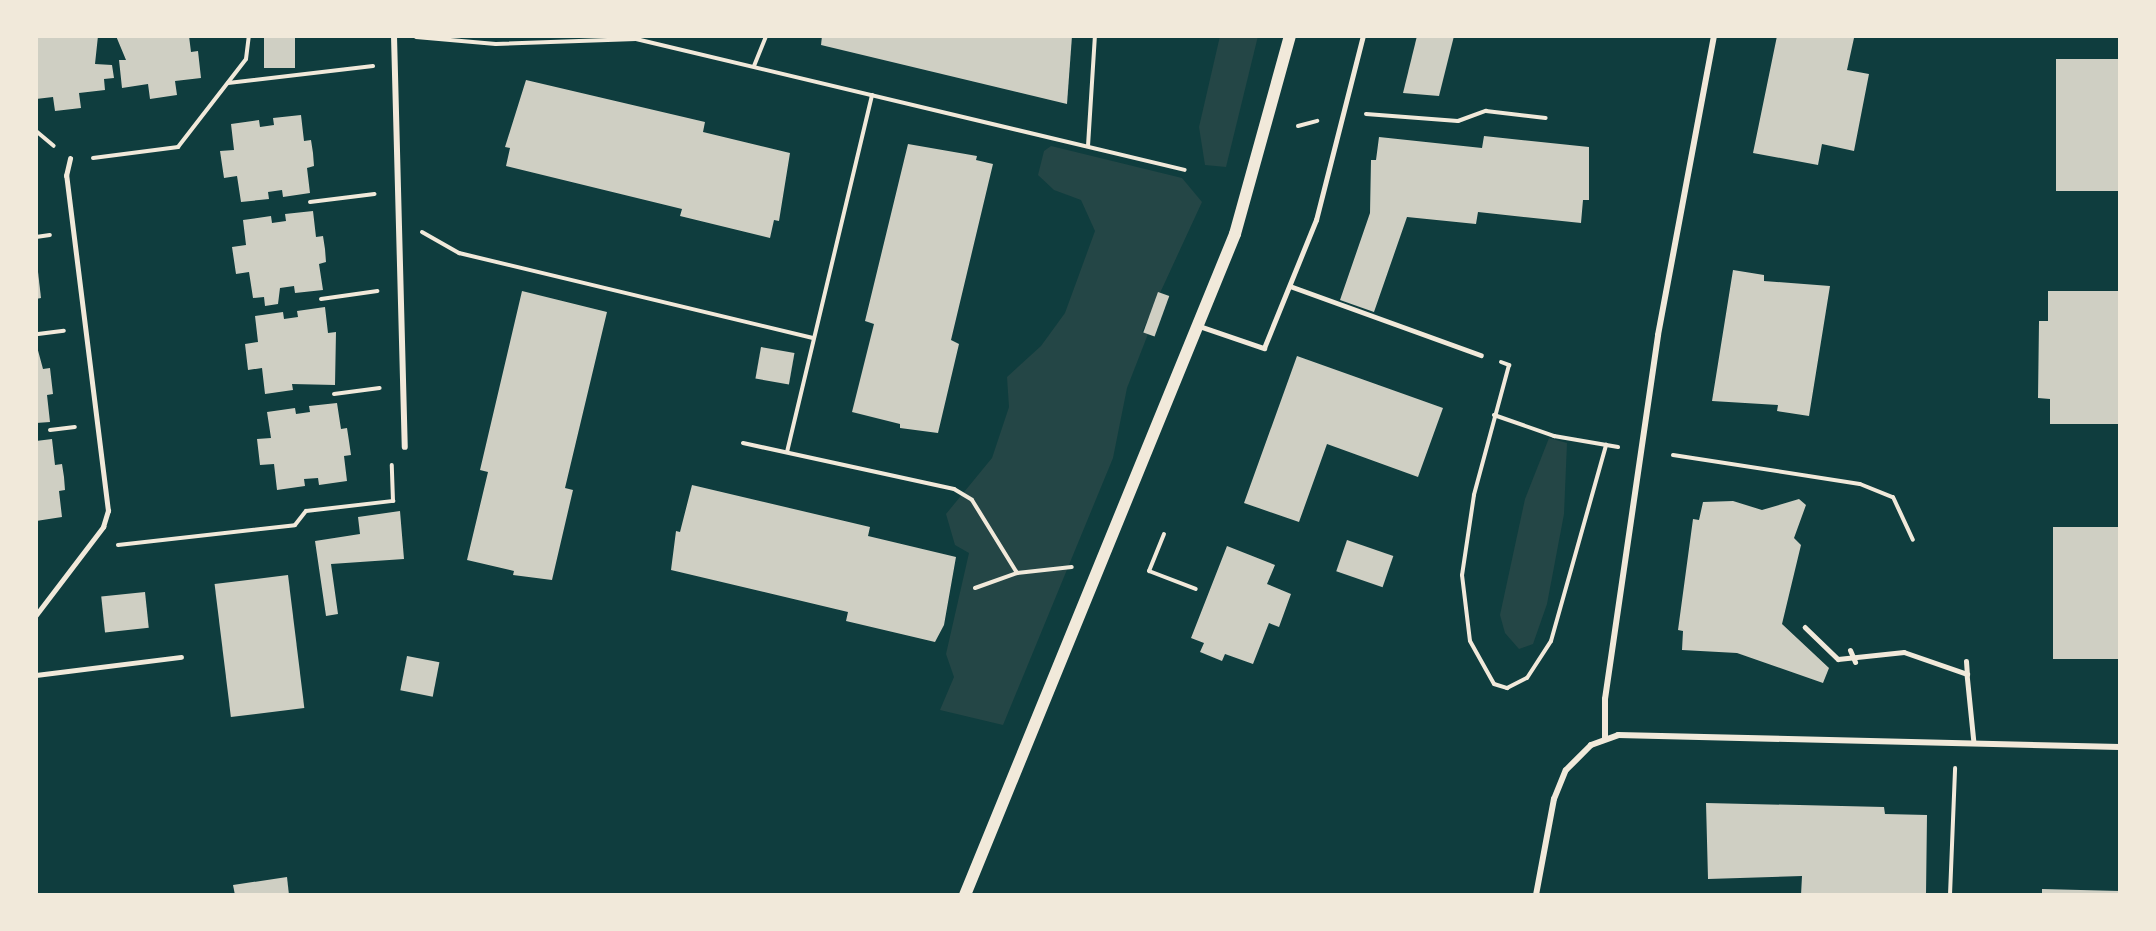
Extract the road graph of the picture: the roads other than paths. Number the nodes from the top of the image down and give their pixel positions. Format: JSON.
{"nodes":[{"id":1,"x":1290,"y":36,"type":"edge"},
{"id":2,"x":1363,"y":36,"type":"edge"},
{"id":3,"x":1714,"y":36,"type":"edge"},
{"id":4,"x":394,"y":37,"type":"edge"},
{"id":5,"x":69,"y":158,"type":"road end"},
{"id":6,"x":1290,"y":286,"type":"junction"},
{"id":7,"x":1199,"y":326,"type":"junction"},
{"id":8,"x":1481,"y":355,"type":"road end"},
{"id":9,"x":405,"y":447,"type":"dead end"},
{"id":10,"x":36,"y":615,"type":"edge"},
{"id":11,"x":1805,"y":627,"type":"dead end"},
{"id":12,"x":1850,"y":650,"type":"dead end"},
{"id":13,"x":181,"y":657,"type":"dead end"},
{"id":14,"x":1966,"y":661,"type":"dead end"},
{"id":15,"x":1855,"y":662,"type":"junction"},
{"id":16,"x":1967,"y":674,"type":"junction"},
{"id":17,"x":36,"y":675,"type":"edge"},
{"id":18,"x":1605,"y":739,"type":"junction"},
{"id":19,"x":1974,"y":743,"type":"junction"},
{"id":20,"x":2120,"y":747,"type":"edge"},
{"id":21,"x":965,"y":895,"type":"edge"},
{"id":22,"x":1536,"y":895,"type":"edge"}],
"edges":[{"from":1,"to":7,"type":"main road"},
{"from":2,"to":6,"type":"lane"},
{"from":3,"to":18,"type":"street"},
{"from":4,"to":9,"type":"street"},
{"from":5,"to":10,"type":"lane"},
{"from":6,"to":7,"type":"lane"},
{"from":6,"to":8,"type":"lane"},
{"from":7,"to":21,"type":"main road"},
{"from":11,"to":15,"type":"lane"},
{"from":12,"to":15,"type":"street"},
{"from":13,"to":17,"type":"lane"},
{"from":14,"to":16,"type":"street"},
{"from":15,"to":16,"type":"lane"},
{"from":16,"to":19,"type":"lane"},
{"from":18,"to":19,"type":"street"},
{"from":18,"to":22,"type":"street"},
{"from":19,"to":20,"type":"street"}]}
